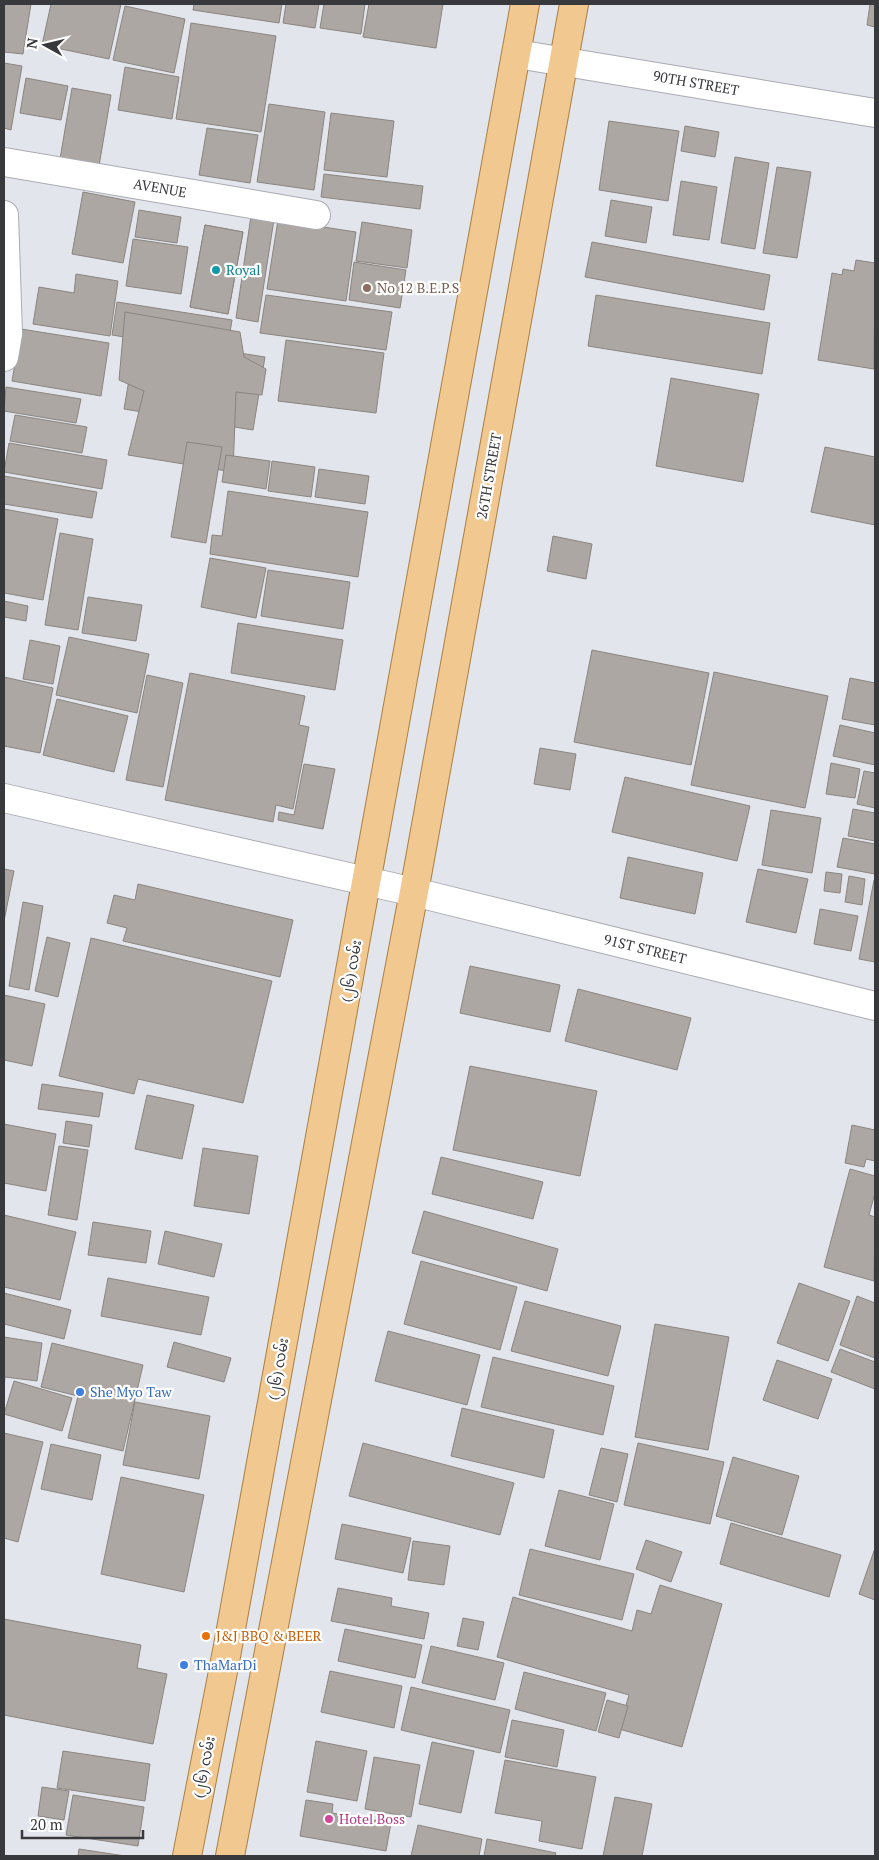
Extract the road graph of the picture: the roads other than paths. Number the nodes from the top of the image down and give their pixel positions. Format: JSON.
{"nodes":[{"id":1,"x":525,"y":4,"type":"edge"},
{"id":2,"x":574,"y":4,"type":"edge"},
{"id":3,"x":517,"y":54,"type":"junction"},
{"id":4,"x":564,"y":60,"type":"junction"},
{"id":5,"x":875,"y":114,"type":"edge"},
{"id":6,"x":4,"y":162,"type":"edge"},
{"id":7,"x":4,"y":215,"type":"edge"},
{"id":8,"x":316,"y":215,"type":"dead end"},
{"id":9,"x":4,"y":357,"type":"edge"},
{"id":10,"x":4,"y":798,"type":"edge"},
{"id":11,"x":367,"y":882,"type":"junction"},
{"id":12,"x":414,"y":892,"type":"junction"},
{"id":13,"x":875,"y":1006,"type":"edge"},
{"id":14,"x":209,"y":1739,"type":"junction"},
{"id":15,"x":251,"y":1745,"type":"junction"},
{"id":16,"x":187,"y":1856,"type":"edge"},
{"id":17,"x":230,"y":1856,"type":"edge"}],
"edges":[{"from":1,"to":3,"type":"main road"},
{"from":2,"to":4,"type":"main road"},
{"from":3,"to":4,"type":"street","name":"90TH STREET"},
{"from":3,"to":11,"type":"main road"},
{"from":4,"to":5,"type":"street","name":"90TH STREET"},
{"from":4,"to":12,"type":"main road","name":"26TH STREET"},
{"from":6,"to":8,"type":"street","name":"AVENUE"},
{"from":7,"to":9,"type":"street"},
{"from":10,"to":11,"type":"street","name":"91ST STREET"},
{"from":11,"to":12,"type":"street","name":"91ST STREET"},
{"from":11,"to":14,"type":"main road","name":"(၂၆) လမ်း"},
{"from":12,"to":13,"type":"street","name":"91ST STREET"},
{"from":12,"to":15,"type":"main road"},
{"from":14,"to":15,"type":"main road"},
{"from":14,"to":16,"type":"main road","name":"(၂၆) လမ်း"},
{"from":15,"to":17,"type":"main road"}]}
